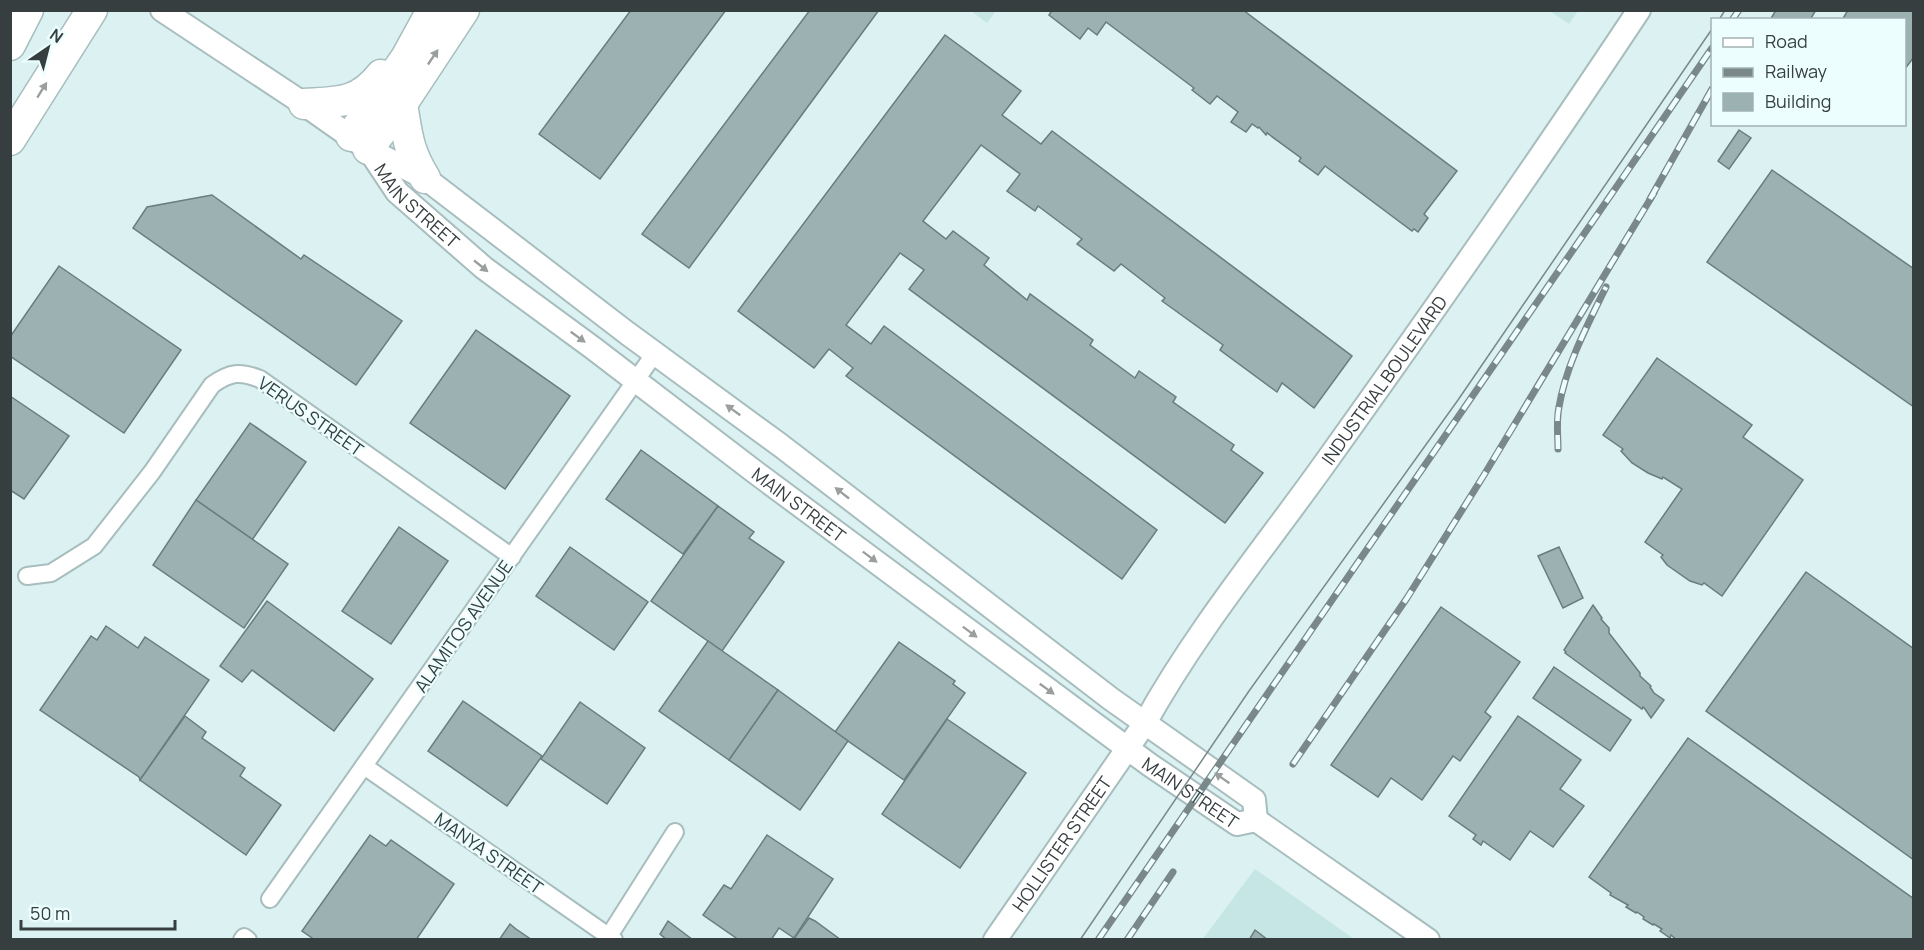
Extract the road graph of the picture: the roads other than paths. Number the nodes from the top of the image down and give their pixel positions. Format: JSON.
{"nodes":[{"id":1,"x":28,"y":10,"type":"edge"},
{"id":2,"x":92,"y":10,"type":"edge"},
{"id":3,"x":162,"y":10,"type":"edge"},
{"id":4,"x":464,"y":10,"type":"edge"},
{"id":5,"x":1639,"y":10,"type":"edge"},
{"id":6,"x":425,"y":22,"type":"edge"},
{"id":7,"x":10,"y":45,"type":"edge"},
{"id":8,"x":304,"y":104,"type":"junction"},
{"id":9,"x":402,"y":104,"type":"junction"},
{"id":10,"x":10,"y":140,"type":"edge"},
{"id":11,"x":360,"y":142,"type":"junction"},
{"id":12,"x":425,"y":178,"type":"junction"},
{"id":13,"x":655,"y":353,"type":"junction"},
{"id":14,"x":635,"y":382,"type":"junction"},
{"id":15,"x":512,"y":558,"type":"junction"},
{"id":16,"x":27,"y":576,"type":"dead end"},
{"id":17,"x":1145,"y":723,"type":"junction"},
{"id":18,"x":1128,"y":748,"type":"junction"},
{"id":19,"x":364,"y":766,"type":"junction"},
{"id":20,"x":1256,"y":820,"type":"junction"},
{"id":21,"x":675,"y":832,"type":"dead end"},
{"id":22,"x":270,"y":899,"type":"dead end"},
{"id":23,"x":611,"y":938,"type":"edge"},
{"id":24,"x":995,"y":939,"type":"edge"},
{"id":25,"x":1428,"y":939,"type":"edge"}],
"edges":[{"from":1,"to":7,"type":"highway"},
{"from":10,"to":2,"type":"highway","one_way":true},
{"from":3,"to":8,"type":"main road","name":"MAIN STREET"},
{"from":9,"to":4,"type":"highway","one_way":true},
{"from":5,"to":17,"type":"main road","name":"INDUSTRIAL BOULEVARD"},
{"from":6,"to":8,"type":"highway"},
{"from":6,"to":11,"type":"highway"},
{"from":8,"to":11,"type":"main road","name":"MAIN STREET"},
{"from":9,"to":11,"type":"highway"},
{"from":9,"to":12,"type":"highway"},
{"from":11,"to":12,"type":"main road","name":"MAIN STREET"},
{"from":11,"to":14,"type":"main road","name":"MAIN STREET","one_way":true},
{"from":12,"to":13,"type":"main road","name":"MAIN STREET"},
{"from":13,"to":14,"type":"street","name":"ALAMITOS AVENUE"},
{"from":17,"to":13,"type":"main road","name":"MAIN STREET","one_way":true},
{"from":14,"to":15,"type":"street","name":"ALAMITOS AVENUE"},
{"from":14,"to":18,"type":"main road","name":"MAIN STREET","one_way":true},
{"from":15,"to":16,"type":"street","name":"VERUS STREET"},
{"from":15,"to":19,"type":"street","name":"ALAMITOS AVENUE"},
{"from":17,"to":18,"type":"main road","name":"INDUSTRIAL BOULEVARD"},
{"from":20,"to":17,"type":"main road","name":"MAIN STREET","one_way":true},
{"from":18,"to":20,"type":"main road","name":"MAIN STREET"},
{"from":18,"to":24,"type":"main road","name":"HOLLISTER STREET"},
{"from":19,"to":22,"type":"street","name":"ALAMITOS AVENUE"},
{"from":19,"to":23,"type":"street","name":"MANYA STREET"},
{"from":20,"to":25,"type":"main road","name":"MAIN STREET"},
{"from":21,"to":23,"type":"street"}]}
